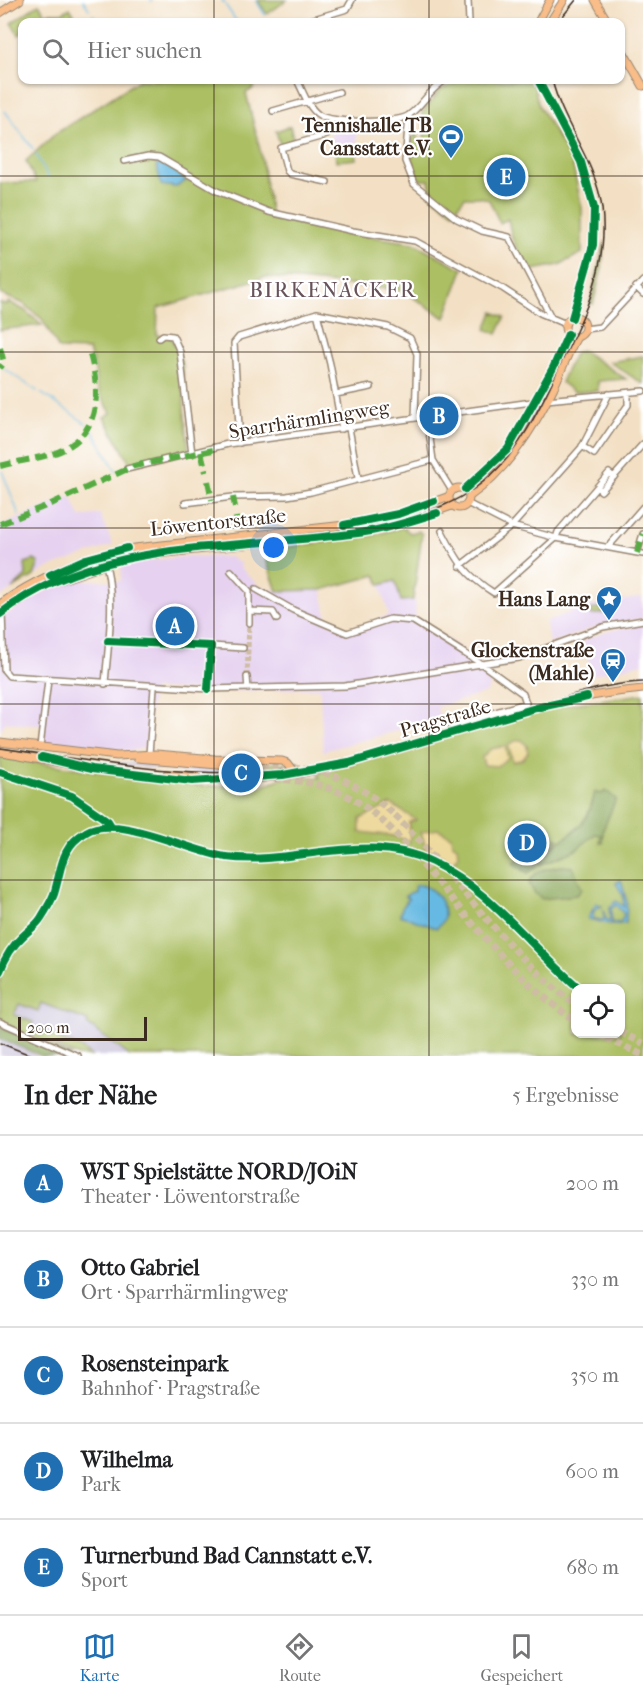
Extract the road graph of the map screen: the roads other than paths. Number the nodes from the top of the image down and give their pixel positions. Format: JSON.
{"nodes":[{"id":1,"x":20,"y":0,"type":"edge"},
{"id":2,"x":352,"y":0,"type":"edge"},
{"id":3,"x":468,"y":0,"type":"edge"},
{"id":4,"x":550,"y":0,"type":"edge"},
{"id":5,"x":564,"y":0,"type":"edge"},
{"id":6,"x":595,"y":0,"type":"edge"},
{"id":7,"x":0,"y":13,"type":"edge"},
{"id":8,"x":320,"y":18,"type":"edge"},
{"id":9,"x":469,"y":18,"type":"edge"},
{"id":10,"x":540,"y":18,"type":"edge"},
{"id":11,"x":553,"y":18,"type":"edge"},
{"id":12,"x":606,"y":18,"type":"edge"},
{"id":13,"x":625,"y":53,"type":"edge"},
{"id":14,"x":299,"y":84,"type":"edge"},
{"id":15,"x":440,"y":84,"type":"edge"},
{"id":16,"x":542,"y":84,"type":"edge"},
{"id":17,"x":643,"y":86,"type":"edge"},
{"id":18,"x":339,"y":92,"type":"dead end"},
{"id":19,"x":308,"y":101,"type":"junction"},
{"id":20,"x":273,"y":111,"type":"dead end"},
{"id":21,"x":409,"y":116,"type":"junction"},
{"id":22,"x":330,"y":119,"type":"junction"},
{"id":23,"x":124,"y":161,"type":"dead end"},
{"id":24,"x":327,"y":182,"type":"dead end"},
{"id":25,"x":643,"y":281,"type":"edge"},
{"id":26,"x":636,"y":287,"type":"junction"},
{"id":27,"x":643,"y":294,"type":"edge"},
{"id":28,"x":317,"y":313,"type":"junction"},
{"id":29,"x":552,"y":319,"type":"junction"},
{"id":30,"x":572,"y":320,"type":"junction"},
{"id":31,"x":585,"y":329,"type":"junction"},
{"id":32,"x":568,"y":334,"type":"junction"},
{"id":33,"x":578,"y":337,"type":"junction"},
{"id":34,"x":159,"y":338,"type":"dead end"},
{"id":35,"x":554,"y":386,"type":"junction"},
{"id":36,"x":371,"y":387,"type":"dead end"},
{"id":37,"x":643,"y":391,"type":"edge"},
{"id":38,"x":628,"y":393,"type":"junction"},
{"id":39,"x":336,"y":394,"type":"junction"},
{"id":40,"x":609,"y":394,"type":"junction"},
{"id":41,"x":569,"y":398,"type":"junction"},
{"id":42,"x":546,"y":400,"type":"junction"},
{"id":43,"x":535,"y":402,"type":"junction"},
{"id":44,"x":427,"y":417,"type":"junction"},
{"id":45,"x":415,"y":418,"type":"junction"},
{"id":46,"x":349,"y":428,"type":"junction"},
{"id":47,"x":342,"y":429,"type":"junction"},
{"id":48,"x":240,"y":443,"type":"junction"},
{"id":49,"x":643,"y":444,"type":"edge"},
{"id":50,"x":582,"y":446,"type":"junction"},
{"id":51,"x":192,"y":454,"type":"junction"},
{"id":52,"x":434,"y":460,"type":"junction"},
{"id":53,"x":127,"y":469,"type":"dead end"},
{"id":54,"x":358,"y":478,"type":"junction"},
{"id":55,"x":465,"y":489,"type":"junction"},
{"id":56,"x":450,"y":494,"type":"junction"},
{"id":57,"x":469,"y":500,"type":"junction"},
{"id":58,"x":184,"y":503,"type":"dead end"},
{"id":59,"x":452,"y":506,"type":"junction"},
{"id":60,"x":643,"y":507,"type":"edge"},
{"id":61,"x":512,"y":526,"type":"junction"},
{"id":62,"x":442,"y":531,"type":"dead end"},
{"id":63,"x":643,"y":534,"type":"edge"},
{"id":64,"x":557,"y":535,"type":"junction"},
{"id":65,"x":608,"y":547,"type":"junction"},
{"id":66,"x":103,"y":554,"type":"junction"},
{"id":67,"x":640,"y":554,"type":"edge"},
{"id":68,"x":106,"y":564,"type":"junction"},
{"id":69,"x":460,"y":567,"type":"junction"},
{"id":70,"x":231,"y":571,"type":"dead end"},
{"id":71,"x":256,"y":589,"type":"dead end"},
{"id":72,"x":1,"y":610,"type":"edge"},
{"id":73,"x":249,"y":611,"type":"junction"},
{"id":74,"x":277,"y":619,"type":"dead end"},
{"id":75,"x":643,"y":620,"type":"edge"},
{"id":76,"x":249,"y":623,"type":"tunnel mouth"},
{"id":77,"x":1,"y":627,"type":"edge"},
{"id":78,"x":108,"y":641,"type":"junction"},
{"id":79,"x":211,"y":646,"type":"junction"},
{"id":80,"x":243,"y":648,"type":"dead end"},
{"id":81,"x":483,"y":665,"type":"junction"},
{"id":82,"x":247,"y":677,"type":"tunnel mouth"},
{"id":83,"x":48,"y":680,"type":"junction"},
{"id":84,"x":105,"y":684,"type":"junction"},
{"id":85,"x":154,"y":687,"type":"junction"},
{"id":86,"x":208,"y":689,"type":"junction"},
{"id":87,"x":248,"y":689,"type":"junction"},
{"id":88,"x":643,"y":689,"type":"edge"},
{"id":89,"x":451,"y":725,"type":"dead end"},
{"id":90,"x":0,"y":742,"type":"edge"},
{"id":91,"x":40,"y":747,"type":"junction"},
{"id":92,"x":0,"y":752,"type":"edge"},
{"id":93,"x":149,"y":754,"type":"junction"},
{"id":94,"x":117,"y":756,"type":"junction"},
{"id":95,"x":42,"y":758,"type":"junction"},
{"id":96,"x":240,"y":767,"type":"tunnel mouth"},
{"id":97,"x":303,"y":772,"type":"junction"},
{"id":98,"x":197,"y":777,"type":"dead end"},
{"id":99,"x":0,"y":1022,"type":"edge"},
{"id":100,"x":78,"y":1056,"type":"edge"}],
"edges":[{"from":1,"to":7,"type":"main road"},
{"from":2,"to":8,"type":"street"},
{"from":3,"to":9,"type":"street"},
{"from":4,"to":10,"type":"main road"},
{"from":5,"to":11,"type":"main road"},
{"from":6,"to":12,"type":"main road"},
{"from":13,"to":17,"type":"main road"},
{"from":14,"to":19,"type":"street"},
{"from":15,"to":21,"type":"street"},
{"from":16,"to":30,"type":"main road"},
{"from":18,"to":19,"type":"street"},
{"from":19,"to":20,"type":"street"},
{"from":19,"to":22,"type":"street"},
{"from":21,"to":22,"type":"street"},
{"from":21,"to":29,"type":"street"},
{"from":22,"to":24,"type":"street"},
{"from":23,"to":29,"type":"street"},
{"from":25,"to":26,"type":"street"},
{"from":26,"to":27,"type":"street"},
{"from":26,"to":31,"type":"street"},
{"from":28,"to":39,"type":"street"},
{"from":28,"to":45,"type":"street"},
{"from":28,"to":48,"type":"street"},
{"from":29,"to":30,"type":"street"},
{"from":30,"to":31,"type":"main road"},
{"from":30,"to":32,"type":"main road"},
{"from":31,"to":33,"type":"main road","name":"Löwentorstraße"},
{"from":32,"to":33,"type":"main road"},
{"from":32,"to":43,"type":"main road"},
{"from":33,"to":35,"type":"main road","name":"Löwentorstraße"},
{"from":34,"to":51,"type":"street"},
{"from":35,"to":41,"type":"street"},
{"from":35,"to":42,"type":"main road","name":"Löwentorstraße"},
{"from":36,"to":39,"type":"street"},
{"from":37,"to":38,"type":"street","name":"Sparrhärmlingweg"},
{"from":38,"to":40,"type":"street","name":"Sparrhärmlingweg"},
{"from":38,"to":50,"type":"street"},
{"from":39,"to":47,"type":"street"},
{"from":40,"to":41,"type":"street","name":"Sparrhärmlingweg"},
{"from":40,"to":50,"type":"street"},
{"from":41,"to":42,"type":"street","name":"Sparrhärmlingweg"},
{"from":42,"to":43,"type":"street","name":"Sparrhärmlingweg"},
{"from":42,"to":57,"type":"main road","name":"Löwentorstraße"},
{"from":43,"to":44,"type":"street","name":"Sparrhärmlingweg"},
{"from":43,"to":55,"type":"main road"},
{"from":44,"to":45,"type":"street","name":"Sparrhärmlingweg"},
{"from":44,"to":52,"type":"street"},
{"from":45,"to":46,"type":"street","name":"Sparrhärmlingweg"},
{"from":46,"to":47,"type":"street","name":"Sparrhärmlingweg"},
{"from":46,"to":54,"type":"street"},
{"from":47,"to":48,"type":"street","name":"Sparrhärmlingweg"},
{"from":48,"to":51,"type":"street","name":"Sparrhärmlingweg"},
{"from":49,"to":64,"type":"street"},
{"from":50,"to":61,"type":"street"},
{"from":51,"to":53,"type":"street","name":"Sparrhärmlingweg"},
{"from":52,"to":54,"type":"street"},
{"from":52,"to":56,"type":"street"},
{"from":54,"to":58,"type":"street"},
{"from":55,"to":56,"type":"main road","name":"Löwentorstraße"},
{"from":55,"to":57,"type":"main road"},
{"from":56,"to":59,"type":"main road"},
{"from":56,"to":66,"type":"main road","name":"Löwentorstraße"},
{"from":57,"to":59,"type":"main road","name":"Löwentorstraße"},
{"from":57,"to":61,"type":"street"},
{"from":59,"to":68,"type":"main road","name":"Löwentorstraße"},
{"from":60,"to":65,"type":"street"},
{"from":61,"to":64,"type":"street"},
{"from":61,"to":69,"type":"street"},
{"from":62,"to":69,"type":"street"},
{"from":63,"to":67,"type":"street"},
{"from":64,"to":65,"type":"street"},
{"from":64,"to":69,"type":"street"},
{"from":65,"to":67,"type":"street"},
{"from":66,"to":68,"type":"street"},
{"from":66,"to":72,"type":"main road","name":"Löwentorstraße"},
{"from":68,"to":72,"type":"main road","name":"Löwentorstraße"},
{"from":68,"to":78,"type":"street"},
{"from":70,"to":73,"type":"street"},
{"from":71,"to":81,"type":"street"},
{"from":72,"to":77,"type":"street"},
{"from":73,"to":74,"type":"street"},
{"from":73,"to":76,"type":"street"},
{"from":75,"to":81,"type":"street"},
{"from":77,"to":83,"type":"street"},
{"from":78,"to":79,"type":"street"},
{"from":78,"to":84,"type":"street"},
{"from":79,"to":80,"type":"street"},
{"from":79,"to":86,"type":"street"},
{"from":81,"to":87,"type":"street"},
{"from":81,"to":89,"type":"street"},
{"from":82,"to":87,"type":"street"},
{"from":83,"to":84,"type":"street"},
{"from":83,"to":91,"type":"street"},
{"from":84,"to":85,"type":"street"},
{"from":85,"to":86,"type":"street"},
{"from":85,"to":93,"type":"street"},
{"from":86,"to":87,"type":"street"},
{"from":88,"to":97,"type":"main road","name":"Pragstraße"},
{"from":90,"to":91,"type":"main road"},
{"from":91,"to":94,"type":"main road"},
{"from":92,"to":95,"type":"main road","name":"Pragstraße"},
{"from":93,"to":94,"type":"main road"},
{"from":93,"to":97,"type":"main road"},
{"from":94,"to":96,"type":"main road"},
{"from":95,"to":97,"type":"main road","name":"Pragstraße"},
{"from":95,"to":98,"type":"main road"},
{"from":99,"to":100,"type":"street"}]}
